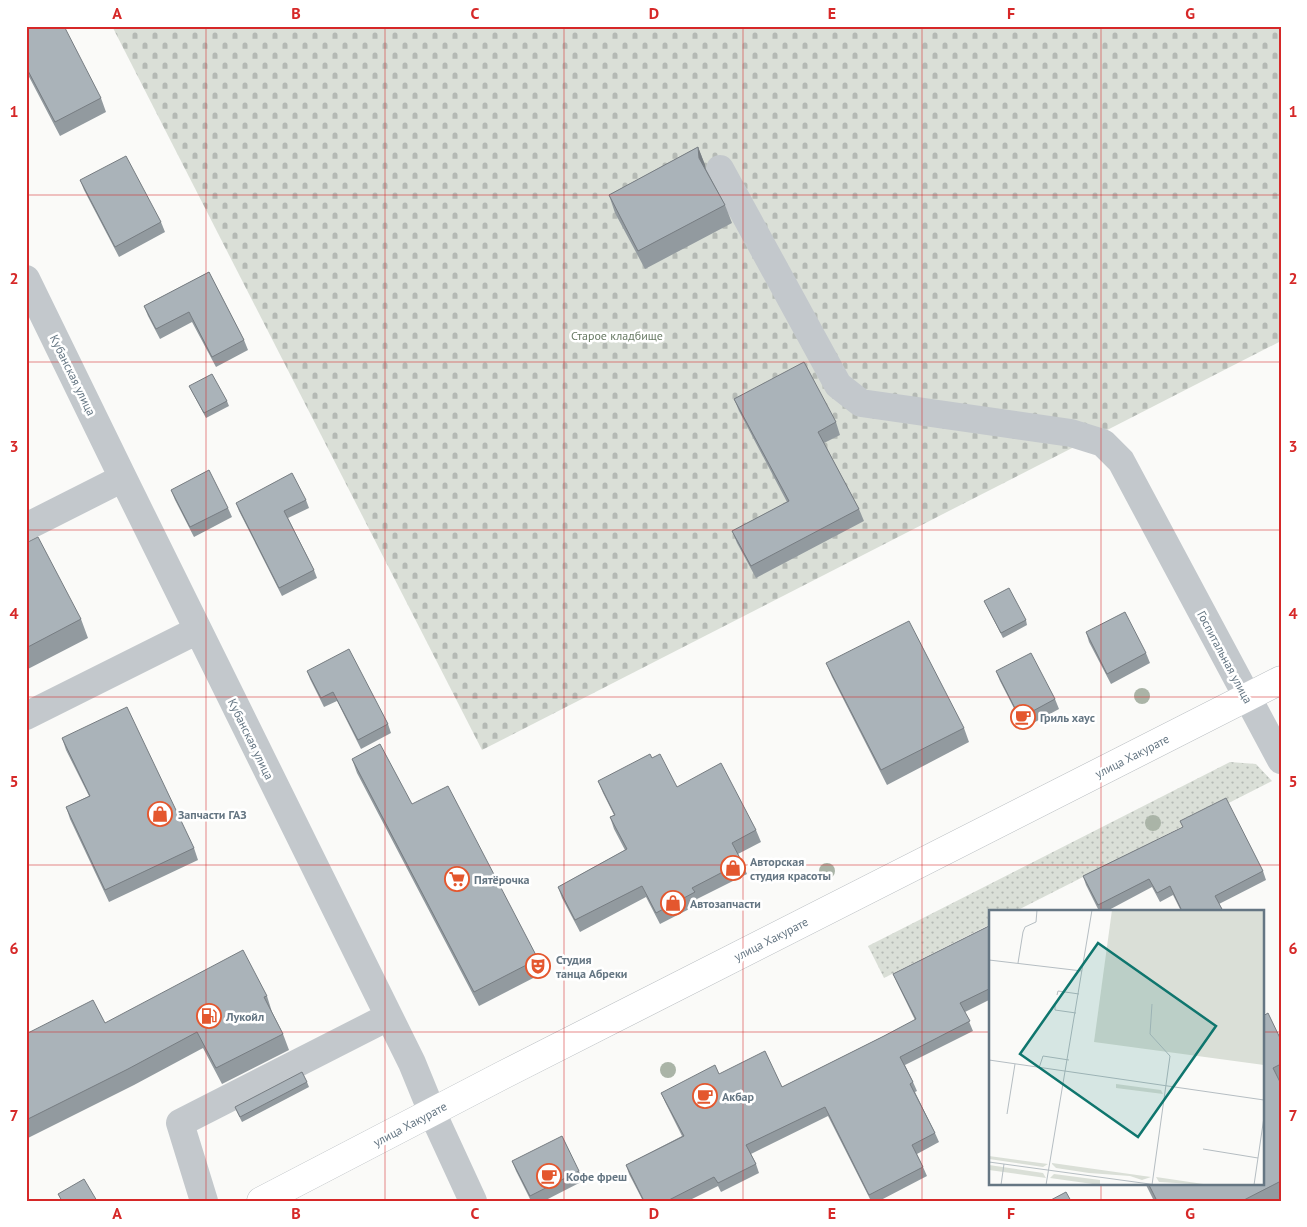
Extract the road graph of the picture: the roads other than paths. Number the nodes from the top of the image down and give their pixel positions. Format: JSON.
{"nodes":[{"id":1,"x":720,"y":169,"type":"dead end"},
{"id":2,"x":28,"y":286,"type":"edge"},
{"id":3,"x":123,"y":478,"type":"junction"},
{"id":4,"x":26,"y":527,"type":"edge"},
{"id":5,"x":198,"y":630,"type":"junction"},
{"id":6,"x":1281,"y":680,"type":"edge"},
{"id":7,"x":1247,"y":698,"type":"junction"},
{"id":8,"x":26,"y":716,"type":"edge"},
{"id":9,"x":1281,"y":760,"type":"edge"},
{"id":10,"x":388,"y":1017,"type":"junction"},
{"id":11,"x":432,"y":1112,"type":"junction"},
{"id":12,"x":204,"y":1201,"type":"edge"},
{"id":13,"x":261,"y":1201,"type":"edge"},
{"id":14,"x":472,"y":1201,"type":"edge"}],
"edges":[{"from":1,"to":7,"type":"street","name":"Госпитальная улица"},
{"from":2,"to":3,"type":"street","name":"Кубанская улица"},
{"from":3,"to":4,"type":"street"},
{"from":3,"to":5,"type":"street","name":"Кубанская улица"},
{"from":5,"to":8,"type":"street"},
{"from":5,"to":10,"type":"street","name":"Кубанская улица"},
{"from":6,"to":7,"type":"main road","name":"улица Хакурате"},
{"from":7,"to":9,"type":"street","name":"Госпитальная улица"},
{"from":7,"to":11,"type":"main road","name":"улица Хакурате"},
{"from":10,"to":11,"type":"street","name":"Кубанская улица"},
{"from":10,"to":12,"type":"street"},
{"from":11,"to":13,"type":"main road","name":"улица Хакурате"},
{"from":11,"to":14,"type":"street","name":"Кубанская улица"}]}
